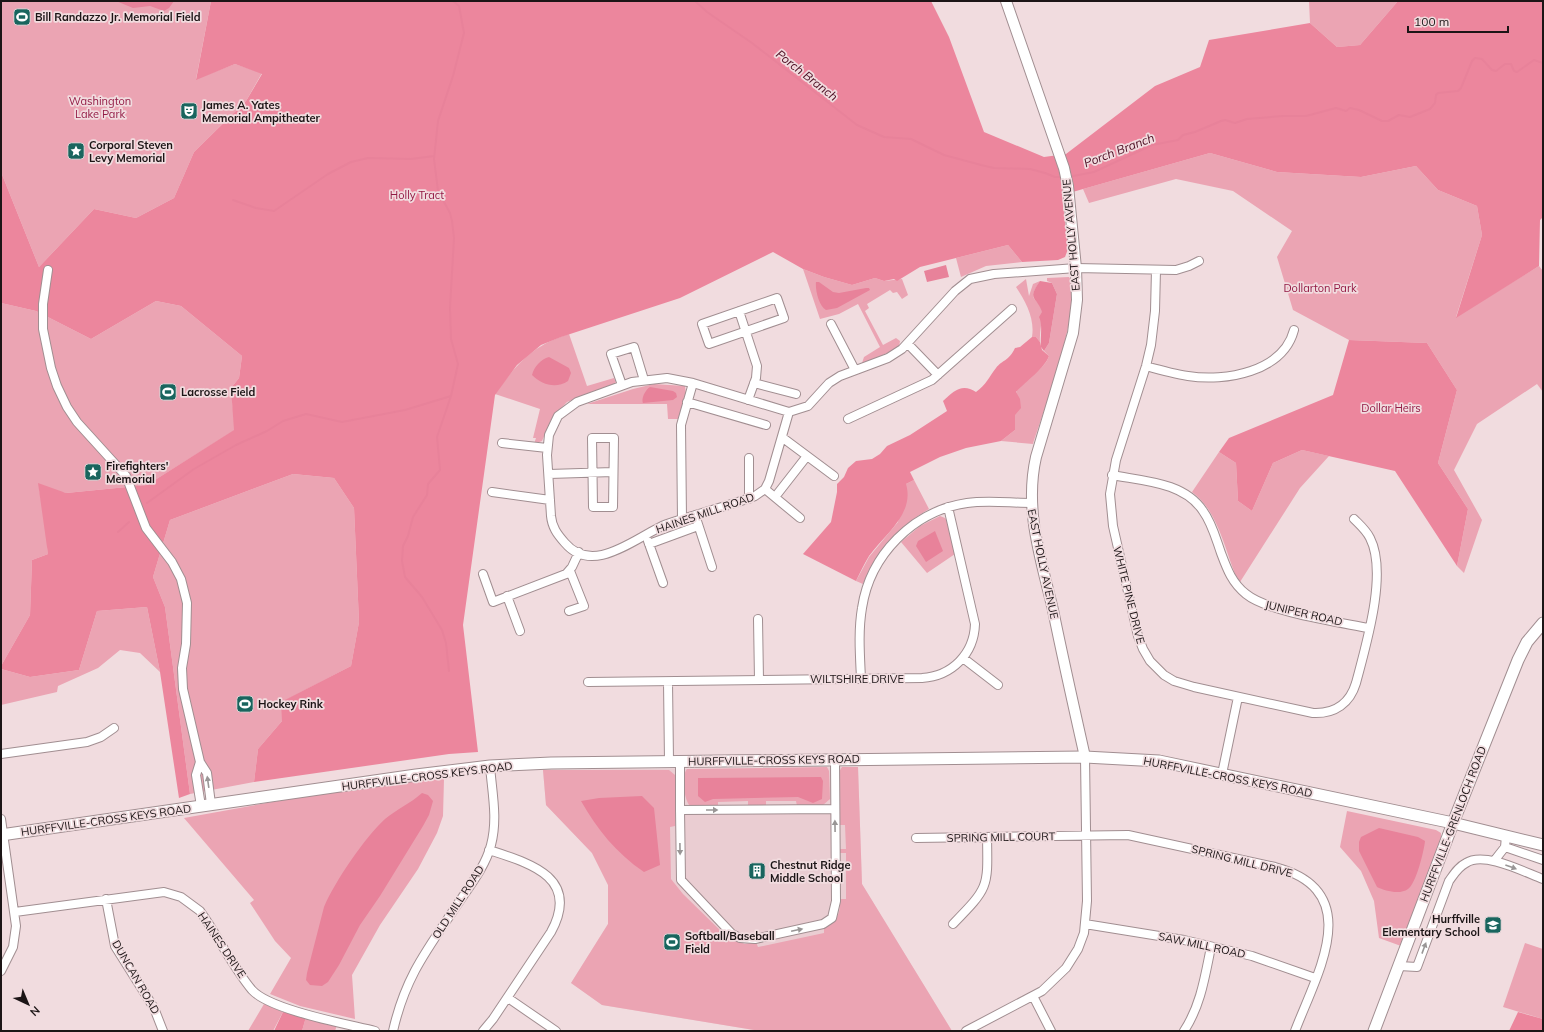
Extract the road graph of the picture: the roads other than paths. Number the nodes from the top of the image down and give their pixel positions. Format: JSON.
{"nodes":[{"id":1,"x":1006,"y":1,"type":"edge"},
{"id":2,"x":1199,"y":261,"type":"dead end"},
{"id":3,"x":1076,"y":268,"type":"junction"},
{"id":4,"x":48,"y":270,"type":"dead end"},
{"id":5,"x":1156,"y":270,"type":"junction"},
{"id":6,"x":1012,"y":309,"type":"dead end"},
{"id":7,"x":739,"y":312,"type":"junction"},
{"id":8,"x":831,"y":324,"type":"dead end"},
{"id":9,"x":1294,"y":330,"type":"dead end"},
{"id":10,"x":746,"y":332,"type":"junction"},
{"id":11,"x":908,"y":344,"type":"junction"},
{"id":12,"x":1146,"y":366,"type":"junction"},
{"id":13,"x":856,"y":370,"type":"junction"},
{"id":14,"x":938,"y":375,"type":"junction"},
{"id":15,"x":644,"y":380,"type":"junction"},
{"id":16,"x":754,"y":382,"type":"junction"},
{"id":17,"x":693,"y":383,"type":"junction"},
{"id":18,"x":622,"y":385,"type":"junction"},
{"id":19,"x":796,"y":394,"type":"dead end"},
{"id":20,"x":748,"y":400,"type":"junction"},
{"id":21,"x":687,"y":402,"type":"junction"},
{"id":22,"x":789,"y":412,"type":"junction"},
{"id":23,"x":848,"y":419,"type":"dead end"},
{"id":24,"x":766,"y":425,"type":"dead end"},
{"id":25,"x":783,"y":438,"type":"junction"},
{"id":26,"x":502,"y":443,"type":"dead end"},
{"id":27,"x":547,"y":448,"type":"junction"},
{"id":28,"x":807,"y":456,"type":"junction"},
{"id":29,"x":749,"y":458,"type":"dead end"},
{"id":30,"x":592,"y":472,"type":"junction"},
{"id":31,"x":613,"y":472,"type":"junction"},
{"id":32,"x":549,"y":474,"type":"junction"},
{"id":33,"x":1112,"y":475,"type":"junction"},
{"id":34,"x":834,"y":476,"type":"dead end"},
{"id":35,"x":765,"y":489,"type":"junction"},
{"id":36,"x":492,"y":492,"type":"dead end"},
{"id":37,"x":774,"y":497,"type":"junction"},
{"id":38,"x":749,"y":499,"type":"junction"},
{"id":39,"x":550,"y":500,"type":"junction"},
{"id":40,"x":1031,"y":503,"type":"junction"},
{"id":41,"x":948,"y":507,"type":"junction"},
{"id":42,"x":695,"y":515,"type":"junction"},
{"id":43,"x":800,"y":518,"type":"dead end"},
{"id":44,"x":682,"y":519,"type":"junction"},
{"id":45,"x":1354,"y":519,"type":"dead end"},
{"id":46,"x":698,"y":526,"type":"junction"},
{"id":47,"x":645,"y":534,"type":"junction"},
{"id":48,"x":650,"y":544,"type":"junction"},
{"id":49,"x":579,"y":552,"type":"junction"},
{"id":50,"x":712,"y":567,"type":"dead end"},
{"id":51,"x":570,"y":571,"type":"junction"},
{"id":52,"x":483,"y":574,"type":"dead end"},
{"id":53,"x":663,"y":583,"type":"dead end"},
{"id":54,"x":507,"y":596,"type":"junction"},
{"id":55,"x":569,"y":611,"type":"dead end"},
{"id":56,"x":758,"y":619,"type":"dead end"},
{"id":57,"x":1543,"y":623,"type":"edge"},
{"id":58,"x":1368,"y":628,"type":"junction"},
{"id":59,"x":520,"y":630,"type":"dead end"},
{"id":60,"x":963,"y":658,"type":"junction"},
{"id":61,"x":861,"y":679,"type":"junction"},
{"id":62,"x":759,"y":680,"type":"junction"},
{"id":63,"x":588,"y":682,"type":"dead end"},
{"id":64,"x":668,"y":682,"type":"junction"},
{"id":65,"x":998,"y":685,"type":"dead end"},
{"id":66,"x":1238,"y":697,"type":"junction"},
{"id":67,"x":114,"y":728,"type":"dead end"},
{"id":68,"x":1,"y":754,"type":"edge"},
{"id":69,"x":1085,"y":757,"type":"junction"},
{"id":70,"x":834,"y":759,"type":"junction"},
{"id":71,"x":674,"y":761,"type":"junction"},
{"id":72,"x":490,"y":766,"type":"junction"},
{"id":73,"x":1222,"y":774,"type":"junction"},
{"id":74,"x":206,"y":805,"type":"junction"},
{"id":75,"x":835,"y":809,"type":"junction"},
{"id":76,"x":680,"y":810,"type":"junction"},
{"id":77,"x":1,"y":819,"type":"edge"},
{"id":78,"x":1453,"y":823,"type":"junction"},
{"id":79,"x":2,"y":835,"type":"edge"},
{"id":80,"x":1086,"y":836,"type":"junction"},
{"id":81,"x":1506,"y":836,"type":"junction"},
{"id":82,"x":987,"y":837,"type":"junction"},
{"id":83,"x":916,"y":838,"type":"dead end"},
{"id":84,"x":1543,"y":844,"type":"edge"},
{"id":85,"x":1505,"y":847,"type":"junction"},
{"id":86,"x":489,"y":850,"type":"junction"},
{"id":87,"x":1543,"y":860,"type":"edge"},
{"id":88,"x":1494,"y":861,"type":"junction"},
{"id":89,"x":1543,"y":879,"type":"edge"},
{"id":90,"x":106,"y":899,"type":"junction"},
{"id":91,"x":15,"y":912,"type":"junction"},
{"id":92,"x":953,"y":924,"type":"dead end"},
{"id":93,"x":1085,"y":924,"type":"junction"},
{"id":94,"x":1211,"y":947,"type":"junction"},
{"id":95,"x":1399,"y":966,"type":"junction"},
{"id":96,"x":1,"y":972,"type":"edge"},
{"id":97,"x":1315,"y":978,"type":"junction"},
{"id":98,"x":1033,"y":996,"type":"junction"},
{"id":99,"x":508,"y":998,"type":"junction"},
{"id":100,"x":163,"y":1031,"type":"edge"},
{"id":101,"x":375,"y":1031,"type":"edge"},
{"id":102,"x":393,"y":1031,"type":"edge"},
{"id":103,"x":482,"y":1031,"type":"edge"},
{"id":104,"x":556,"y":1031,"type":"edge"},
{"id":105,"x":966,"y":1031,"type":"edge"},
{"id":106,"x":1051,"y":1031,"type":"edge"},
{"id":107,"x":1184,"y":1031,"type":"edge"},
{"id":108,"x":1295,"y":1031,"type":"edge"},
{"id":109,"x":1374,"y":1031,"type":"edge"}],
"edges":[{"from":1,"to":3,"type":"street","name":"EAST HOLLY AVENUE"},
{"from":2,"to":5,"type":"street"},
{"from":3,"to":5,"type":"street"},
{"from":3,"to":11,"type":"street"},
{"from":3,"to":40,"type":"street","name":"EAST HOLLY AVENUE"},
{"from":4,"to":74,"type":"street"},
{"from":5,"to":12,"type":"street","name":"WHITE PINE DRIVE"},
{"from":6,"to":14,"type":"street"},
{"from":7,"to":10,"type":"street"},
{"from":7,"to":10,"type":"street"},
{"from":7,"to":10,"type":"street"},
{"from":8,"to":13,"type":"street"},
{"from":9,"to":12,"type":"street"},
{"from":10,"to":16,"type":"street"},
{"from":11,"to":13,"type":"street"},
{"from":11,"to":14,"type":"street"},
{"from":12,"to":33,"type":"street","name":"WHITE PINE DRIVE"},
{"from":13,"to":22,"type":"street"},
{"from":14,"to":23,"type":"street"},
{"from":15,"to":17,"type":"street","name":"HAINES MILL ROAD"},
{"from":15,"to":18,"type":"street","name":"HAINES MILL ROAD"},
{"from":15,"to":18,"type":"street"},
{"from":16,"to":19,"type":"street"},
{"from":16,"to":20,"type":"street"},
{"from":17,"to":20,"type":"street","name":"HAINES MILL ROAD"},
{"from":17,"to":21,"type":"street"},
{"from":18,"to":27,"type":"street","name":"HAINES MILL ROAD"},
{"from":20,"to":22,"type":"street","name":"HAINES MILL ROAD"},
{"from":21,"to":24,"type":"street"},
{"from":21,"to":44,"type":"street"},
{"from":22,"to":25,"type":"street","name":"HAINES MILL ROAD"},
{"from":25,"to":28,"type":"street"},
{"from":25,"to":35,"type":"street","name":"HAINES MILL ROAD"},
{"from":26,"to":27,"type":"street"},
{"from":27,"to":32,"type":"street","name":"HAINES MILL ROAD"},
{"from":28,"to":34,"type":"street"},
{"from":28,"to":37,"type":"street"},
{"from":29,"to":38,"type":"street"},
{"from":30,"to":31,"type":"street"},
{"from":30,"to":31,"type":"street"},
{"from":30,"to":31,"type":"street"},
{"from":30,"to":32,"type":"street"},
{"from":32,"to":39,"type":"street","name":"HAINES MILL ROAD"},
{"from":33,"to":58,"type":"street","name":"JUNIPER ROAD"},
{"from":33,"to":66,"type":"street","name":"WHITE PINE DRIVE"},
{"from":35,"to":37,"type":"street"},
{"from":35,"to":38,"type":"street","name":"HAINES MILL ROAD"},
{"from":36,"to":39,"type":"street"},
{"from":37,"to":43,"type":"street"},
{"from":38,"to":42,"type":"street","name":"HAINES MILL ROAD"},
{"from":39,"to":49,"type":"street","name":"HAINES MILL ROAD"},
{"from":40,"to":41,"type":"street"},
{"from":40,"to":69,"type":"street","name":"EAST HOLLY AVENUE"},
{"from":41,"to":60,"type":"street","name":"WILTSHIRE DRIVE"},
{"from":41,"to":61,"type":"street"},
{"from":42,"to":44,"type":"street","name":"HAINES MILL ROAD"},
{"from":42,"to":46,"type":"street"},
{"from":44,"to":47,"type":"street","name":"HAINES MILL ROAD"},
{"from":45,"to":58,"type":"street","name":"WHITE PINE DRIVE"},
{"from":46,"to":48,"type":"street"},
{"from":46,"to":50,"type":"street"},
{"from":47,"to":48,"type":"street"},
{"from":47,"to":49,"type":"street","name":"HAINES MILL ROAD"},
{"from":48,"to":53,"type":"street"},
{"from":49,"to":51,"type":"street"},
{"from":51,"to":54,"type":"street"},
{"from":51,"to":55,"type":"street"},
{"from":52,"to":54,"type":"street"},
{"from":54,"to":59,"type":"street"},
{"from":56,"to":62,"type":"street"},
{"from":57,"to":78,"type":"main road","name":"HURFFVILLE-GRENLOCH ROAD"},
{"from":58,"to":66,"type":"street","name":"WHITE PINE DRIVE"},
{"from":60,"to":61,"type":"street","name":"WILTSHIRE DRIVE"},
{"from":60,"to":65,"type":"street"},
{"from":61,"to":62,"type":"street","name":"WILTSHIRE DRIVE"},
{"from":62,"to":64,"type":"street","name":"WILTSHIRE DRIVE"},
{"from":63,"to":64,"type":"street","name":"WILTSHIRE DRIVE"},
{"from":64,"to":71,"type":"street"},
{"from":66,"to":73,"type":"street"},
{"from":67,"to":68,"type":"street"},
{"from":69,"to":70,"type":"main road","name":"HURFFVILLE-CROSS KEYS ROAD"},
{"from":69,"to":73,"type":"main road","name":"HURFFVILLE-CROSS KEYS ROAD"},
{"from":69,"to":80,"type":"street","name":"EAST HOLLY AVENUE"},
{"from":70,"to":71,"type":"main road","name":"HURFFVILLE-CROSS KEYS ROAD"},
{"from":70,"to":75,"type":"street"},
{"from":71,"to":72,"type":"main road","name":"HURFFVILLE-CROSS KEYS ROAD"},
{"from":71,"to":76,"type":"street"},
{"from":72,"to":74,"type":"main road","name":"HURFFVILLE-CROSS KEYS ROAD"},
{"from":72,"to":86,"type":"street","name":"OLD MILL ROAD"},
{"from":73,"to":78,"type":"main road","name":"HURFFVILLE-CROSS KEYS ROAD"},
{"from":74,"to":79,"type":"main road","name":"HURFFVILLE-CROSS KEYS ROAD"},
{"from":76,"to":75,"type":"street","one_way":true},
{"from":76,"to":75,"type":"street","one_way":true},
{"from":77,"to":79,"type":"street"},
{"from":78,"to":81,"type":"main road","name":"HURFFVILLE-CROSS KEYS ROAD"},
{"from":78,"to":95,"type":"main road","name":"HURFFVILLE-GRENLOCH ROAD"},
{"from":79,"to":91,"type":"street"},
{"from":80,"to":82,"type":"street","name":"SPRING MILL COURT"},
{"from":80,"to":93,"type":"street","name":"EAST HOLLY AVENUE"},
{"from":80,"to":97,"type":"street","name":"SPRING MILL DRIVE"},
{"from":81,"to":84,"type":"main road","name":"HURFFVILLE-CROSS KEYS ROAD"},
{"from":81,"to":85,"type":"street"},
{"from":82,"to":83,"type":"street","name":"SPRING MILL COURT"},
{"from":82,"to":92,"type":"street"},
{"from":85,"to":87,"type":"street"},
{"from":85,"to":88,"type":"street"},
{"from":86,"to":99,"type":"street"},
{"from":86,"to":102,"type":"street","name":"OLD MILL ROAD"},
{"from":88,"to":89,"type":"street","one_way":true},
{"from":95,"to":88,"type":"street","one_way":true},
{"from":90,"to":91,"type":"street","name":"HAINES DRIVE"},
{"from":90,"to":100,"type":"street","name":"DUNCAN ROAD"},
{"from":90,"to":101,"type":"street","name":"HAINES DRIVE"},
{"from":91,"to":96,"type":"street"},
{"from":93,"to":94,"type":"street","name":"SAW MILL ROAD"},
{"from":93,"to":98,"type":"street","name":"EAST HOLLY AVENUE"},
{"from":94,"to":97,"type":"street","name":"SAW MILL ROAD"},
{"from":94,"to":107,"type":"street"},
{"from":95,"to":109,"type":"main road","name":"HURFFVILLE-GRENLOCH ROAD"},
{"from":97,"to":108,"type":"street","name":"SPRING MILL DRIVE"},
{"from":98,"to":105,"type":"street","name":"EAST HOLLY AVENUE"},
{"from":98,"to":106,"type":"street"},
{"from":99,"to":103,"type":"street"},
{"from":99,"to":104,"type":"street"}]}
